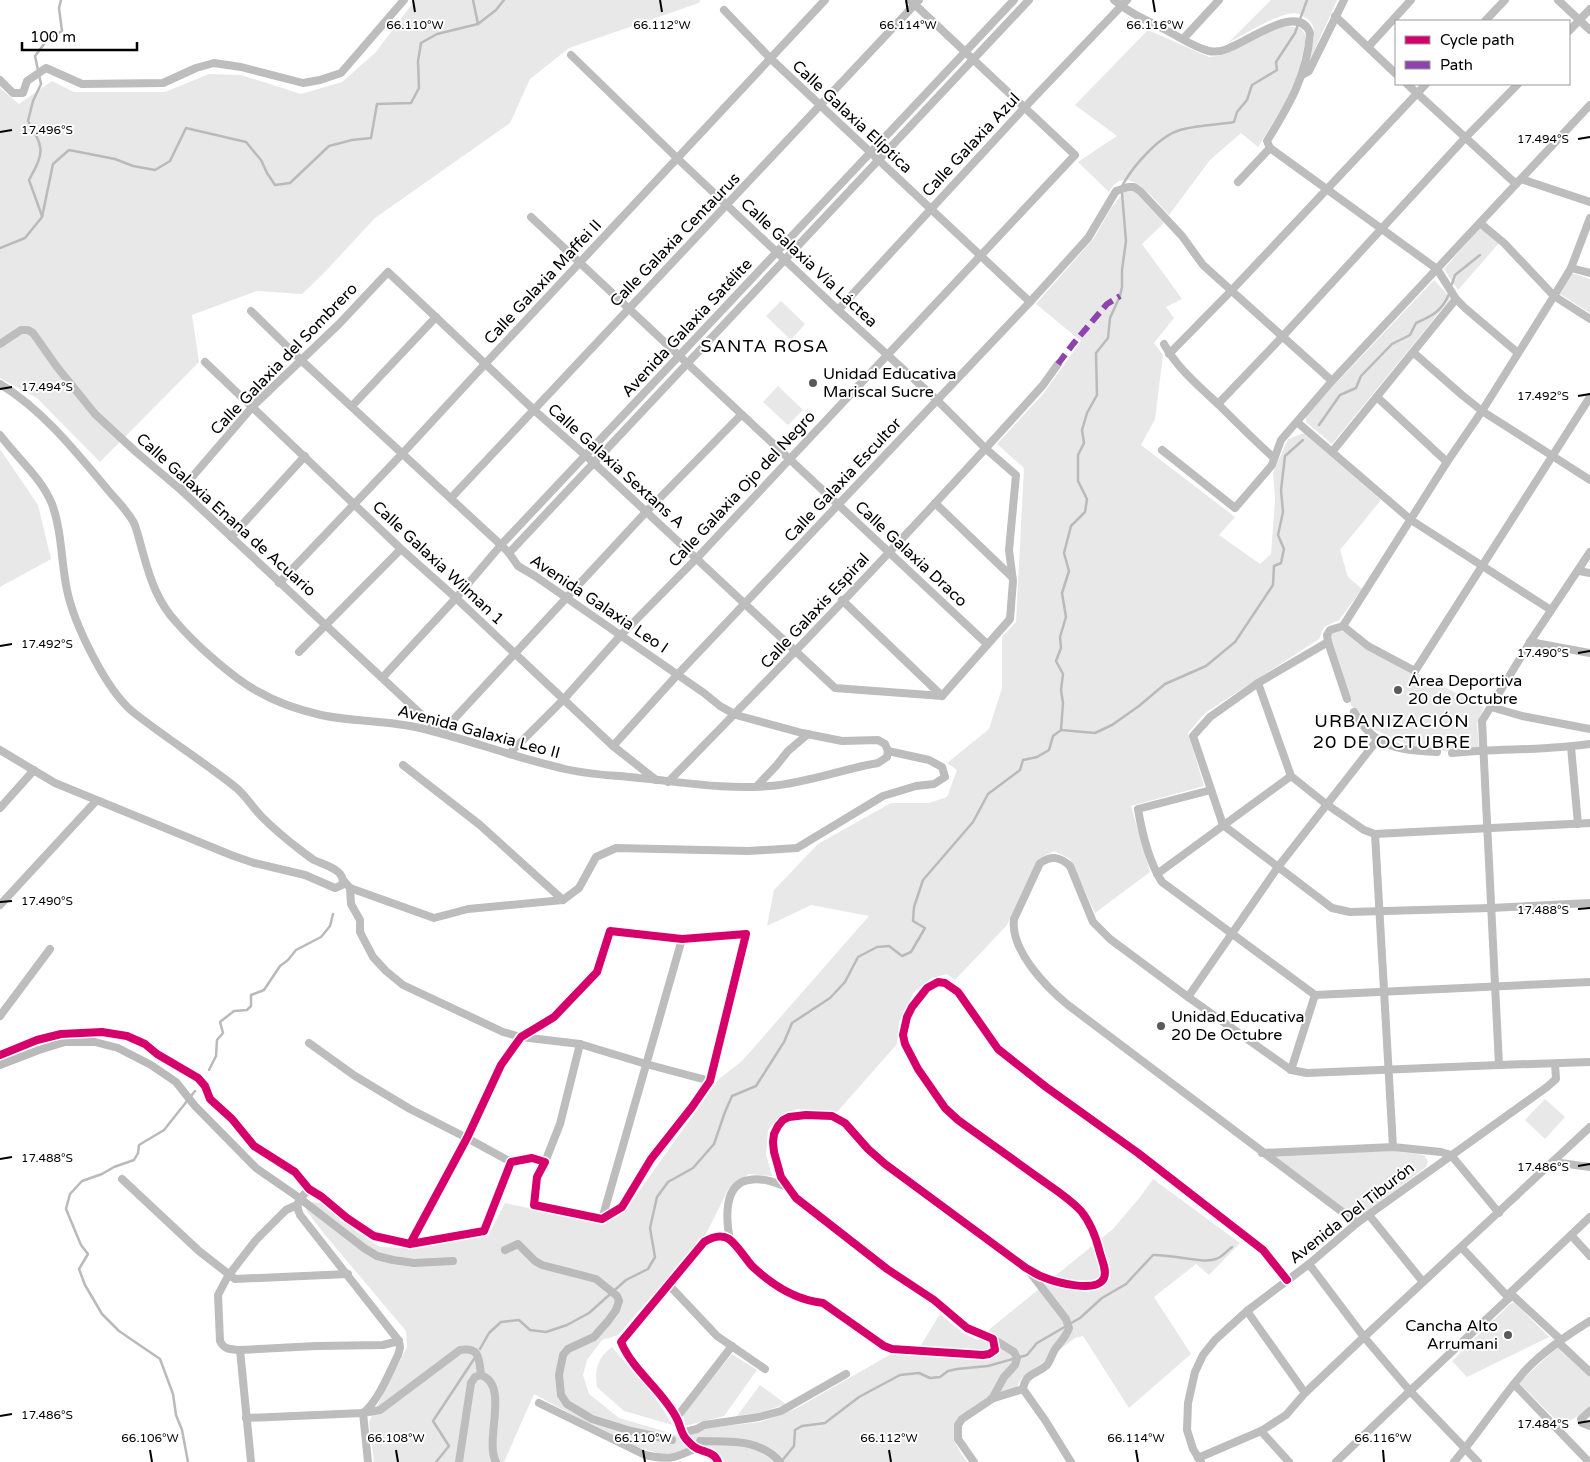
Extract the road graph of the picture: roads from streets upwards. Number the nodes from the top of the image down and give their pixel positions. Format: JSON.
{"nodes":[{"id":1,"x":404,"y":0,"type":"edge"},
{"id":2,"x":825,"y":0,"type":"edge"},
{"id":3,"x":1014,"y":0,"type":"edge"},
{"id":4,"x":1029,"y":0,"type":"edge"},
{"id":5,"x":1114,"y":0,"type":"edge"},
{"id":6,"x":1219,"y":0,"type":"edge"},
{"id":7,"x":1344,"y":0,"type":"edge"},
{"id":8,"x":1411,"y":0,"type":"edge"},
{"id":9,"x":1505,"y":0,"type":"edge"},
{"id":10,"x":1558,"y":0,"type":"edge"},
{"id":11,"x":914,"y":2,"type":"edge"},
{"id":12,"x":1124,"y":3,"type":"edge"},
{"id":13,"x":1590,"y":9,"type":"edge"},
{"id":14,"x":724,"y":10,"type":"dead end"},
{"id":15,"x":1335,"y":16,"type":"junction"},
{"id":16,"x":1486,"y":20,"type":"edge"},
{"id":17,"x":1580,"y":20,"type":"junction"},
{"id":18,"x":1570,"y":30,"type":"edge"},
{"id":19,"x":1590,"y":30,"type":"edge"},
{"id":20,"x":1182,"y":39,"type":"junction"},
{"id":21,"x":1368,"y":47,"type":"junction"},
{"id":22,"x":965,"y":52,"type":"junction"},
{"id":23,"x":571,"y":55,"type":"dead end"},
{"id":24,"x":771,"y":59,"type":"junction"},
{"id":25,"x":973,"y":60,"type":"junction"},
{"id":26,"x":1395,"y":73,"type":"edge"},
{"id":27,"x":1302,"y":75,"type":"junction"},
{"id":28,"x":0,"y":80,"type":"edge"},
{"id":29,"x":1407,"y":85,"type":"edge"},
{"id":30,"x":1425,"y":85,"type":"edge"},
{"id":31,"x":1517,"y":85,"type":"edge"},
{"id":32,"x":1417,"y":94,"type":"junction"},
{"id":33,"x":1590,"y":105,"type":"edge"},
{"id":34,"x":820,"y":106,"type":"junction"},
{"id":35,"x":1025,"y":107,"type":"junction"},
{"id":36,"x":1465,"y":138,"type":"junction"},
{"id":37,"x":1270,"y":148,"type":"junction"},
{"id":38,"x":870,"y":152,"type":"junction"},
{"id":39,"x":678,"y":159,"type":"junction"},
{"id":40,"x":878,"y":160,"type":"junction"},
{"id":41,"x":1238,"y":182,"type":"dead end"},
{"id":42,"x":1518,"y":182,"type":"junction"},
{"id":43,"x":1326,"y":190,"type":"junction"},
{"id":44,"x":1590,"y":202,"type":"edge"},
{"id":45,"x":727,"y":205,"type":"junction"},
{"id":46,"x":931,"y":209,"type":"junction"},
{"id":47,"x":531,"y":217,"type":"dead end"},
{"id":48,"x":1590,"y":218,"type":"edge"},
{"id":49,"x":1480,"y":223,"type":"junction"},
{"id":50,"x":1382,"y":230,"type":"junction"},
{"id":51,"x":776,"y":252,"type":"junction"},
{"id":52,"x":981,"y":256,"type":"junction"},
{"id":53,"x":785,"y":260,"type":"junction"},
{"id":54,"x":579,"y":263,"type":"junction"},
{"id":55,"x":1571,"y":268,"type":"junction"},
{"id":56,"x":1436,"y":269,"type":"junction"},
{"id":57,"x":388,"y":272,"type":"joint"},
{"id":58,"x":1590,"y":273,"type":"edge"},
{"id":59,"x":1232,"y":291,"type":"junction"},
{"id":60,"x":1554,"y":296,"type":"junction"},
{"id":61,"x":1456,"y":299,"type":"junction"},
{"id":62,"x":1030,"y":302,"type":"junction"},
{"id":63,"x":628,"y":309,"type":"junction"},
{"id":64,"x":838,"y":310,"type":"junction"},
{"id":65,"x":251,"y":311,"type":"dead end"},
{"id":66,"x":436,"y":317,"type":"junction"},
{"id":67,"x":1590,"y":319,"type":"edge"},
{"id":68,"x":1282,"y":337,"type":"junction"},
{"id":69,"x":0,"y":344,"type":"edge"},
{"id":70,"x":1164,"y":344,"type":"dead end"},
{"id":71,"x":1414,"y":353,"type":"junction"},
{"id":72,"x":1518,"y":353,"type":"junction"},
{"id":73,"x":1169,"y":354,"type":"junction"},
{"id":74,"x":888,"y":355,"type":"junction"},
{"id":75,"x":678,"y":356,"type":"junction"},
{"id":76,"x":301,"y":360,"type":"junction"},
{"id":77,"x":205,"y":362,"type":"dead end"},
{"id":78,"x":485,"y":364,"type":"junction"},
{"id":79,"x":687,"y":364,"type":"junction"},
{"id":80,"x":1058,"y":364,"type":"dead end"},
{"id":81,"x":1332,"y":381,"type":"junction"},
{"id":82,"x":0,"y":384,"type":"edge"},
{"id":83,"x":1377,"y":397,"type":"junction"},
{"id":84,"x":1590,"y":397,"type":"edge"},
{"id":85,"x":937,"y":400,"type":"junction"},
{"id":86,"x":1218,"y":404,"type":"junction"},
{"id":87,"x":253,"y":406,"type":"junction"},
{"id":88,"x":352,"y":406,"type":"junction"},
{"id":89,"x":534,"y":410,"type":"junction"},
{"id":90,"x":1482,"y":411,"type":"junction"},
{"id":91,"x":741,"y":415,"type":"junction"},
{"id":92,"x":1297,"y":422,"type":"junction"},
{"id":93,"x":0,"y":435,"type":"edge"},
{"id":94,"x":986,"y":449,"type":"junction"},
{"id":95,"x":1162,"y":450,"type":"dead end"},
{"id":96,"x":1332,"y":452,"type":"junction"},
{"id":97,"x":402,"y":454,"type":"junction"},
{"id":98,"x":305,"y":456,"type":"junction"},
{"id":99,"x":585,"y":456,"type":"junction"},
{"id":100,"x":1552,"y":456,"type":"junction"},
{"id":101,"x":1274,"y":458,"type":"junction"},
{"id":102,"x":789,"y":459,"type":"junction"},
{"id":103,"x":1447,"y":462,"type":"junction"},
{"id":104,"x":594,"y":463,"type":"junction"},
{"id":105,"x":1590,"y":480,"type":"edge"},
{"id":106,"x":180,"y":490,"type":"junction"},
{"id":107,"x":451,"y":498,"type":"junction"},
{"id":108,"x":935,"y":503,"type":"junction"},
{"id":109,"x":355,"y":504,"type":"junction"},
{"id":110,"x":838,"y":506,"type":"junction"},
{"id":111,"x":646,"y":512,"type":"junction"},
{"id":112,"x":1412,"y":520,"type":"junction"},
{"id":113,"x":231,"y":537,"type":"junction"},
{"id":114,"x":501,"y":545,"type":"junction"},
{"id":115,"x":401,"y":549,"type":"junction"},
{"id":116,"x":889,"y":552,"type":"junction"},
{"id":117,"x":1590,"y":552,"type":"edge"},
{"id":118,"x":509,"y":553,"type":"junction"},
{"id":119,"x":697,"y":558,"type":"junction"},
{"id":120,"x":1482,"y":566,"type":"junction"},
{"id":121,"x":1578,"y":571,"type":"junction"},
{"id":122,"x":1590,"y":573,"type":"edge"},
{"id":123,"x":1012,"y":577,"type":"junction"},
{"id":124,"x":279,"y":583,"type":"junction"},
{"id":125,"x":566,"y":597,"type":"junction"},
{"id":126,"x":456,"y":598,"type":"junction"},
{"id":127,"x":842,"y":600,"type":"junction"},
{"id":128,"x":745,"y":603,"type":"junction"},
{"id":129,"x":1551,"y":610,"type":"junction"},
{"id":130,"x":326,"y":625,"type":"junction"},
{"id":131,"x":1342,"y":626,"type":"junction"},
{"id":132,"x":621,"y":635,"type":"junction"},
{"id":133,"x":1328,"y":642,"type":"junction"},
{"id":134,"x":1530,"y":642,"type":"junction"},
{"id":135,"x":987,"y":644,"type":"junction"},
{"id":136,"x":795,"y":651,"type":"junction"},
{"id":137,"x":299,"y":652,"type":"dead end"},
{"id":138,"x":516,"y":653,"type":"junction"},
{"id":139,"x":1590,"y":653,"type":"edge"},
{"id":140,"x":678,"y":674,"type":"junction"},
{"id":141,"x":383,"y":677,"type":"junction"},
{"id":142,"x":1258,"y":683,"type":"junction"},
{"id":143,"x":942,"y":696,"type":"junction"},
{"id":144,"x":564,"y":699,"type":"junction"},
{"id":145,"x":1347,"y":699,"type":"dead end"},
{"id":146,"x":1490,"y":707,"type":"junction"},
{"id":147,"x":1354,"y":712,"type":"dead end"},
{"id":148,"x":736,"y":715,"type":"junction"},
{"id":149,"x":1590,"y":729,"type":"edge"},
{"id":150,"x":441,"y":733,"type":"junction"},
{"id":151,"x":808,"y":734,"type":"junction"},
{"id":152,"x":1378,"y":739,"type":"junction"},
{"id":153,"x":1590,"y":744,"type":"edge"},
{"id":154,"x":613,"y":746,"type":"junction"},
{"id":155,"x":1571,"y":747,"type":"junction"},
{"id":156,"x":0,"y":750,"type":"edge"},
{"id":157,"x":1483,"y":750,"type":"junction"},
{"id":158,"x":888,"y":751,"type":"junction"},
{"id":159,"x":1437,"y":752,"type":"dead end"},
{"id":160,"x":1452,"y":753,"type":"dead end"},
{"id":161,"x":509,"y":754,"type":"junction"},
{"id":162,"x":402,"y":765,"type":"dead end"},
{"id":163,"x":34,"y":770,"type":"junction"},
{"id":164,"x":1291,"y":776,"type":"junction"},
{"id":165,"x":656,"y":780,"type":"junction"},
{"id":166,"x":668,"y":782,"type":"junction"},
{"id":167,"x":757,"y":786,"type":"junction"},
{"id":168,"x":1211,"y":790,"type":"junction"},
{"id":169,"x":96,"y":801,"type":"junction"},
{"id":170,"x":1326,"y":804,"type":"junction"},
{"id":171,"x":0,"y":808,"type":"edge"},
{"id":172,"x":1590,"y":823,"type":"edge"},
{"id":173,"x":1578,"y":824,"type":"junction"},
{"id":174,"x":1223,"y":825,"type":"junction"},
{"id":175,"x":1486,"y":828,"type":"junction"},
{"id":176,"x":1375,"y":834,"type":"junction"},
{"id":177,"x":1278,"y":867,"type":"junction"},
{"id":178,"x":1157,"y":874,"type":"junction"},
{"id":179,"x":344,"y":881,"type":"junction"},
{"id":180,"x":350,"y":888,"type":"junction"},
{"id":181,"x":2,"y":899,"type":"edge"},
{"id":182,"x":563,"y":900,"type":"junction"},
{"id":183,"x":1590,"y":903,"type":"edge"},
{"id":184,"x":1491,"y":908,"type":"junction"},
{"id":185,"x":1379,"y":911,"type":"junction"},
{"id":186,"x":1233,"y":933,"type":"junction"},
{"id":187,"x":682,"y":939,"type":"junction"},
{"id":188,"x":50,"y":949,"type":"dead end"},
{"id":189,"x":1590,"y":982,"type":"edge"},
{"id":190,"x":1495,"y":987,"type":"junction"},
{"id":191,"x":1383,"y":991,"type":"junction"},
{"id":192,"x":1316,"y":995,"type":"junction"},
{"id":193,"x":1188,"y":997,"type":"junction"},
{"id":194,"x":0,"y":1015,"type":"edge"},
{"id":195,"x":521,"y":1037,"type":"junction"},
{"id":196,"x":309,"y":1043,"type":"dead end"},
{"id":197,"x":580,"y":1044,"type":"junction"},
{"id":198,"x":0,"y":1055,"type":"edge"},
{"id":199,"x":1590,"y":1062,"type":"edge"},
{"id":200,"x":646,"y":1064,"type":"junction"},
{"id":201,"x":1555,"y":1064,"type":"junction"},
{"id":202,"x":1499,"y":1065,"type":"junction"},
{"id":203,"x":1388,"y":1069,"type":"junction"},
{"id":204,"x":1291,"y":1070,"type":"junction"},
{"id":205,"x":710,"y":1081,"type":"junction"},
{"id":206,"x":1590,"y":1128,"type":"edge"},
{"id":207,"x":467,"y":1138,"type":"junction"},
{"id":208,"x":1392,"y":1147,"type":"junction"},
{"id":209,"x":1262,"y":1153,"type":"junction"},
{"id":210,"x":1451,"y":1155,"type":"junction"},
{"id":211,"x":511,"y":1162,"type":"junction"},
{"id":212,"x":545,"y":1162,"type":"junction"},
{"id":213,"x":1553,"y":1162,"type":"junction"},
{"id":214,"x":1590,"y":1167,"type":"edge"},
{"id":215,"x":122,"y":1179,"type":"dead end"},
{"id":216,"x":787,"y":1187,"type":"junction"},
{"id":217,"x":309,"y":1189,"type":"junction"},
{"id":218,"x":297,"y":1204,"type":"junction"},
{"id":219,"x":1499,"y":1213,"type":"junction"},
{"id":220,"x":1369,"y":1214,"type":"junction"},
{"id":221,"x":1590,"y":1217,"type":"edge"},
{"id":222,"x":602,"y":1219,"type":"junction"},
{"id":223,"x":1357,"y":1223,"type":"junction"},
{"id":224,"x":1571,"y":1235,"type":"junction"},
{"id":225,"x":730,"y":1240,"type":"junction"},
{"id":226,"x":410,"y":1244,"type":"junction"},
{"id":227,"x":1462,"y":1248,"type":"junction"},
{"id":228,"x":1590,"y":1256,"type":"edge"},
{"id":229,"x":1309,"y":1264,"type":"junction"},
{"id":230,"x":1026,"y":1268,"type":"junction"},
{"id":231,"x":348,"y":1274,"type":"junction"},
{"id":232,"x":228,"y":1276,"type":"junction"},
{"id":233,"x":1287,"y":1280,"type":"junction"},
{"id":234,"x":1423,"y":1282,"type":"junction"},
{"id":235,"x":668,"y":1284,"type":"junction"},
{"id":236,"x":1510,"y":1296,"type":"junction"},
{"id":237,"x":1247,"y":1311,"type":"junction"},
{"id":238,"x":1590,"y":1322,"type":"edge"},
{"id":239,"x":1364,"y":1337,"type":"junction"},
{"id":240,"x":993,"y":1339,"type":"junction"},
{"id":241,"x":399,"y":1341,"type":"junction"},
{"id":242,"x":1559,"y":1341,"type":"junction"},
{"id":243,"x":732,"y":1346,"type":"junction"},
{"id":244,"x":240,"y":1350,"type":"junction"},
{"id":245,"x":766,"y":1369,"type":"dead end"},
{"id":246,"x":1590,"y":1372,"type":"edge"},
{"id":247,"x":481,"y":1374,"type":"junction"},
{"id":248,"x":846,"y":1374,"type":"dead end"},
{"id":249,"x":1514,"y":1384,"type":"junction"},
{"id":250,"x":1023,"y":1389,"type":"junction"},
{"id":251,"x":1410,"y":1390,"type":"junction"},
{"id":252,"x":1305,"y":1393,"type":"junction"},
{"id":253,"x":991,"y":1400,"type":"junction"},
{"id":254,"x":539,"y":1403,"type":"dead end"},
{"id":255,"x":1590,"y":1411,"type":"edge"},
{"id":256,"x":364,"y":1413,"type":"junction"},
{"id":257,"x":246,"y":1418,"type":"junction"},
{"id":258,"x":677,"y":1418,"type":"junction"},
{"id":259,"x":1590,"y":1426,"type":"edge"},
{"id":260,"x":1261,"y":1431,"type":"junction"},
{"id":261,"x":681,"y":1433,"type":"junction"},
{"id":262,"x":696,"y":1448,"type":"junction"},
{"id":263,"x":1465,"y":1449,"type":"junction"},
{"id":264,"x":1200,"y":1460,"type":"edge"},
{"id":265,"x":251,"y":1462,"type":"edge"},
{"id":266,"x":368,"y":1462,"type":"edge"},
{"id":267,"x":459,"y":1462,"type":"edge"},
{"id":268,"x":496,"y":1462,"type":"edge"},
{"id":269,"x":718,"y":1462,"type":"edge"},
{"id":270,"x":974,"y":1462,"type":"edge"},
{"id":271,"x":1071,"y":1462,"type":"edge"},
{"id":272,"x":1289,"y":1462,"type":"edge"},
{"id":273,"x":1336,"y":1462,"type":"edge"},
{"id":274,"x":1454,"y":1462,"type":"edge"},
{"id":275,"x":1478,"y":1462,"type":"edge"},
{"id":276,"x":1589,"y":1462,"type":"edge"}],
"edges":[{"from":1,"to":28,"type":"street"},
{"from":2,"to":24,"type":"street","name":"Calle Galaxia Maffei II"},
{"from":3,"to":22,"type":"street","name":"Avenida Galaxia Satélite"},
{"from":4,"to":25,"type":"street","name":"Avenida Galaxia Satélite"},
{"from":5,"to":12,"type":"street"},
{"from":6,"to":20,"type":"street"},
{"from":7,"to":15,"type":"street"},
{"from":8,"to":21,"type":"street"},
{"from":9,"to":16,"type":"street"},
{"from":10,"to":17,"type":"street"},
{"from":11,"to":22,"type":"street"},
{"from":11,"to":34,"type":"street","name":"Calle Galaxia Centaurus"},
{"from":12,"to":20,"type":"street"},
{"from":12,"to":35,"type":"street","name":"Calle Galaxia Azul"},
{"from":13,"to":17,"type":"street"},
{"from":14,"to":24,"type":"street","name":"Calle Galaxia Elíptica"},
{"from":15,"to":21,"type":"street"},
{"from":15,"to":27,"type":"street"},
{"from":17,"to":18,"type":"street"},
{"from":17,"to":19,"type":"street"},
{"from":20,"to":27,"type":"street"},
{"from":21,"to":26,"type":"street"},
{"from":22,"to":25,"type":"street"},
{"from":22,"to":38,"type":"street","name":"Avenida Galaxia Satélite"},
{"from":23,"to":39,"type":"street","name":"Calle Galaxia Vía Láctea"},
{"from":24,"to":34,"type":"street","name":"Calle Galaxia Elíptica"},
{"from":24,"to":39,"type":"street","name":"Calle Galaxia Maffei II"},
{"from":25,"to":35,"type":"street"},
{"from":25,"to":40,"type":"street","name":"Avenida Galaxia Satélite"},
{"from":27,"to":37,"type":"street"},
{"from":29,"to":32,"type":"street"},
{"from":30,"to":32,"type":"street"},
{"from":31,"to":36,"type":"street"},
{"from":32,"to":36,"type":"street"},
{"from":32,"to":43,"type":"street"},
{"from":33,"to":42,"type":"street"},
{"from":34,"to":38,"type":"street","name":"Calle Galaxia Elíptica"},
{"from":34,"to":45,"type":"street","name":"Calle Galaxia Centaurus"},
{"from":35,"to":46,"type":"street","name":"Calle Galaxia Azul"},
{"from":35,"to":52,"type":"street","name":"Calle Galaxia Ojo del Negro"},
{"from":36,"to":42,"type":"street"},
{"from":36,"to":50,"type":"street"},
{"from":37,"to":41,"type":"street"},
{"from":37,"to":43,"type":"street"},
{"from":38,"to":40,"type":"street","name":"Calle Galaxia Elíptica"},
{"from":38,"to":51,"type":"street","name":"Avenida Galaxia Satélite"},
{"from":39,"to":45,"type":"street","name":"Calle Galaxia Vía Láctea"},
{"from":39,"to":54,"type":"street","name":"Calle Galaxia Maffei II"},
{"from":40,"to":46,"type":"street","name":"Calle Galaxia Elíptica"},
{"from":40,"to":53,"type":"street","name":"Avenida Galaxia Satélite"},
{"from":42,"to":44,"type":"street"},
{"from":42,"to":49,"type":"street"},
{"from":43,"to":50,"type":"street"},
{"from":43,"to":59,"type":"street"},
{"from":45,"to":51,"type":"street","name":"Calle Galaxia Vía Láctea"},
{"from":45,"to":63,"type":"street","name":"Calle Galaxia Centaurus"},
{"from":46,"to":52,"type":"street","name":"Calle Galaxia Elíptica"},
{"from":46,"to":64,"type":"street","name":"Calle Galaxia Azul"},
{"from":47,"to":54,"type":"street","name":"Calle Galaxia Draco"},
{"from":48,"to":55,"type":"street"},
{"from":49,"to":56,"type":"street"},
{"from":49,"to":60,"type":"street"},
{"from":50,"to":56,"type":"street"},
{"from":50,"to":68,"type":"street"},
{"from":51,"to":53,"type":"street","name":"Calle Galaxia Vía Láctea"},
{"from":51,"to":75,"type":"street","name":"Avenida Galaxia Satélite"},
{"from":52,"to":62,"type":"street","name":"Calle Galaxia Elíptica"},
{"from":52,"to":74,"type":"street","name":"Calle Galaxia Ojo del Negro"},
{"from":53,"to":64,"type":"street","name":"Calle Galaxia Vía Láctea"},
{"from":53,"to":79,"type":"street","name":"Avenida Galaxia Satélite"},
{"from":54,"to":63,"type":"street","name":"Calle Galaxia Draco"},
{"from":54,"to":78,"type":"street","name":"Calle Galaxia Maffei II"},
{"from":55,"to":58,"type":"street"},
{"from":55,"to":60,"type":"street"},
{"from":56,"to":61,"type":"street"},
{"from":56,"to":81,"type":"street"},
{"from":57,"to":66,"type":"street","name":"Calle Galaxia Sextans A"},
{"from":57,"to":76,"type":"street","name":"Calle Galaxia del Sombrero"},
{"from":59,"to":62,"type":"street","name":"Calle Galaxia Escultor"},
{"from":59,"to":68,"type":"street"},
{"from":59,"to":73,"type":"street"},
{"from":60,"to":67,"type":"street"},
{"from":60,"to":72,"type":"street"},
{"from":61,"to":71,"type":"street"},
{"from":61,"to":72,"type":"street"},
{"from":62,"to":85,"type":"street","name":"Calle Galaxia Escultor"},
{"from":63,"to":75,"type":"street","name":"Calle Galaxia Draco"},
{"from":63,"to":89,"type":"street","name":"Calle Galaxia Centaurus"},
{"from":64,"to":74,"type":"street","name":"Calle Galaxia Vía Láctea"},
{"from":65,"to":76,"type":"street","name":"Avenida Galaxia Leo I"},
{"from":66,"to":78,"type":"street","name":"Calle Galaxia Sextans A"},
{"from":66,"to":88,"type":"street"},
{"from":68,"to":81,"type":"street"},
{"from":68,"to":86,"type":"street"},
{"from":69,"to":106,"type":"street","name":"Calle Galaxia Enana de Acuario"},
{"from":70,"to":73,"type":"street"},
{"from":71,"to":83,"type":"street"},
{"from":71,"to":90,"type":"street"},
{"from":72,"to":90,"type":"street"},
{"from":73,"to":86,"type":"street"},
{"from":74,"to":85,"type":"street","name":"Calle Galaxia Vía Láctea"},
{"from":74,"to":102,"type":"street","name":"Calle Galaxia Ojo del Negro"},
{"from":75,"to":79,"type":"street","name":"Calle Galaxia Draco"},
{"from":75,"to":99,"type":"street","name":"Avenida Galaxia Satélite"},
{"from":76,"to":87,"type":"street","name":"Calle Galaxia del Sombrero"},
{"from":76,"to":88,"type":"street","name":"Avenida Galaxia Leo I"},
{"from":77,"to":87,"type":"street","name":"Calle Galaxia Wilman 1"},
{"from":78,"to":89,"type":"street","name":"Calle Galaxia Sextans A"},
{"from":78,"to":97,"type":"street","name":"Calle Galaxia Maffei II"},
{"from":79,"to":91,"type":"street","name":"Calle Galaxia Draco"},
{"from":79,"to":104,"type":"street","name":"Avenida Galaxia Satélite"},
{"from":80,"to":94,"type":"street","name":"Calle Galaxis Espiral"},
{"from":81,"to":92,"type":"street"},
{"from":82,"to":150,"type":"street","name":"Avenida Galaxia Leo II"},
{"from":83,"to":96,"type":"street"},
{"from":83,"to":103,"type":"street"},
{"from":84,"to":100,"type":"street"},
{"from":85,"to":94,"type":"street","name":"Calle Galaxia Vía Láctea"},
{"from":85,"to":110,"type":"street","name":"Calle Galaxia Escultor"},
{"from":86,"to":101,"type":"street"},
{"from":87,"to":98,"type":"street","name":"Calle Galaxia Wilman 1"},
{"from":87,"to":106,"type":"street","name":"Calle Galaxia del Sombrero"},
{"from":88,"to":97,"type":"street","name":"Avenida Galaxia Leo I"},
{"from":89,"to":99,"type":"street","name":"Calle Galaxia Sextans A"},
{"from":89,"to":107,"type":"street","name":"Calle Galaxia Centaurus"},
{"from":90,"to":100,"type":"street"},
{"from":90,"to":103,"type":"street"},
{"from":91,"to":102,"type":"street","name":"Calle Galaxia Draco"},
{"from":91,"to":111,"type":"street"},
{"from":92,"to":96,"type":"street"},
{"from":92,"to":101,"type":"street"},
{"from":93,"to":179,"type":"street"},
{"from":94,"to":108,"type":"street","name":"Calle Galaxis Espiral"},
{"from":94,"to":123,"type":"street","name":"Calle Galaxia Vía Láctea"},
{"from":95,"to":101,"type":"street"},
{"from":96,"to":112,"type":"street"},
{"from":97,"to":107,"type":"street","name":"Avenida Galaxia Leo I"},
{"from":97,"to":109,"type":"street","name":"Calle Galaxia Maffei II"},
{"from":98,"to":109,"type":"street","name":"Calle Galaxia Wilman 1"},
{"from":98,"to":113,"type":"street"},
{"from":99,"to":104,"type":"street","name":"Calle Galaxia Sextans A"},
{"from":99,"to":114,"type":"street","name":"Avenida Galaxia Satélite"},
{"from":100,"to":105,"type":"street"},
{"from":100,"to":120,"type":"street"},
{"from":102,"to":110,"type":"street","name":"Calle Galaxia Draco"},
{"from":102,"to":119,"type":"street","name":"Calle Galaxia Ojo del Negro"},
{"from":103,"to":112,"type":"street"},
{"from":104,"to":111,"type":"street","name":"Calle Galaxia Sextans A"},
{"from":104,"to":118,"type":"street","name":"Avenida Galaxia Satélite"},
{"from":106,"to":113,"type":"street","name":"Calle Galaxia Enana de Acuario"},
{"from":107,"to":114,"type":"street","name":"Avenida Galaxia Leo I"},
{"from":108,"to":116,"type":"street","name":"Calle Galaxis Espiral"},
{"from":108,"to":123,"type":"street"},
{"from":109,"to":115,"type":"street","name":"Calle Galaxia Wilman 1"},
{"from":109,"to":124,"type":"street","name":"Calle Galaxia Maffei II"},
{"from":110,"to":116,"type":"street","name":"Calle Galaxia Draco"},
{"from":110,"to":128,"type":"street","name":"Calle Galaxia Escultor"},
{"from":111,"to":119,"type":"street","name":"Calle Galaxia Sextans A"},
{"from":111,"to":125,"type":"street"},
{"from":112,"to":120,"type":"street"},
{"from":112,"to":131,"type":"street"},
{"from":113,"to":124,"type":"street","name":"Calle Galaxia Enana de Acuario"},
{"from":114,"to":118,"type":"street","name":"Avenida Galaxia Leo I"},
{"from":114,"to":126,"type":"street","name":"Avenida Galaxia Satélite"},
{"from":115,"to":126,"type":"street","name":"Calle Galaxia Wilman 1"},
{"from":115,"to":130,"type":"street"},
{"from":116,"to":127,"type":"street","name":"Calle Galaxis Espiral"},
{"from":116,"to":135,"type":"street","name":"Calle Galaxia Draco"},
{"from":117,"to":121,"type":"street"},
{"from":118,"to":125,"type":"street","name":"Avenida Galaxia Leo I"},
{"from":119,"to":128,"type":"street","name":"Calle Galaxia Sextans A"},
{"from":119,"to":132,"type":"street","name":"Calle Galaxia Ojo del Negro"},
{"from":120,"to":129,"type":"street"},
{"from":120,"to":131,"type":"street"},
{"from":121,"to":122,"type":"street"},
{"from":121,"to":129,"type":"street"},
{"from":123,"to":135,"type":"street"},
{"from":124,"to":130,"type":"street","name":"Calle Galaxia Enana de Acuario"},
{"from":125,"to":132,"type":"street","name":"Avenida Galaxia Leo I"},
{"from":125,"to":138,"type":"street"},
{"from":126,"to":138,"type":"street","name":"Calle Galaxia Wilman 1"},
{"from":126,"to":141,"type":"street","name":"Avenida Galaxia Satélite"},
{"from":127,"to":136,"type":"street","name":"Calle Galaxis Espiral"},
{"from":127,"to":143,"type":"street"},
{"from":128,"to":136,"type":"street","name":"Calle Galaxia Sextans A"},
{"from":128,"to":140,"type":"street","name":"Calle Galaxia Escultor"},
{"from":129,"to":134,"type":"street"},
{"from":130,"to":137,"type":"street"},
{"from":130,"to":141,"type":"street","name":"Calle Galaxia Enana de Acuario"},
{"from":131,"to":133,"type":"street"},
{"from":132,"to":140,"type":"street","name":"Avenida Galaxia Leo I"},
{"from":132,"to":144,"type":"street","name":"Calle Galaxia Ojo del Negro"},
{"from":133,"to":142,"type":"street"},
{"from":133,"to":145,"type":"street"},
{"from":134,"to":139,"type":"street"},
{"from":134,"to":146,"type":"street"},
{"from":135,"to":143,"type":"street"},
{"from":136,"to":143,"type":"street","name":"Calle Galaxia Sextans A"},
{"from":136,"to":148,"type":"street","name":"Calle Galaxis Espiral"},
{"from":138,"to":144,"type":"street","name":"Calle Galaxia Wilman 1"},
{"from":138,"to":150,"type":"street"},
{"from":140,"to":148,"type":"street","name":"Avenida Galaxia Leo I"},
{"from":140,"to":154,"type":"street","name":"Calle Galaxia Escultor"},
{"from":141,"to":150,"type":"street","name":"Calle Galaxia Enana de Acuario"},
{"from":142,"to":164,"type":"street"},
{"from":142,"to":168,"type":"street"},
{"from":144,"to":154,"type":"street","name":"Calle Galaxia Wilman 1"},
{"from":144,"to":161,"type":"street","name":"Calle Galaxia Ojo del Negro"},
{"from":146,"to":149,"type":"street"},
{"from":146,"to":157,"type":"street"},
{"from":147,"to":152,"type":"street"},
{"from":148,"to":151,"type":"street","name":"Avenida Galaxia Leo I"},
{"from":148,"to":166,"type":"street","name":"Calle Galaxis Espiral"},
{"from":150,"to":161,"type":"street","name":"Avenida Galaxia Leo II"},
{"from":151,"to":158,"type":"street","name":"Avenida Galaxia Leo I"},
{"from":151,"to":167,"type":"street"},
{"from":152,"to":159,"type":"street"},
{"from":152,"to":170,"type":"street"},
{"from":153,"to":155,"type":"street"},
{"from":154,"to":165,"type":"street","name":"Calle Galaxia Wilman 1"},
{"from":155,"to":157,"type":"street"},
{"from":155,"to":173,"type":"street"},
{"from":156,"to":163,"type":"street"},
{"from":157,"to":160,"type":"street"},
{"from":157,"to":175,"type":"street"},
{"from":158,"to":167,"type":"street","name":"Avenida Galaxia Leo II"},
{"from":158,"to":182,"type":"street","name":"Avenida Galaxia Leo I"},
{"from":161,"to":165,"type":"street","name":"Avenida Galaxia Leo II"},
{"from":162,"to":182,"type":"street"},
{"from":163,"to":169,"type":"street"},
{"from":163,"to":171,"type":"street"},
{"from":164,"to":170,"type":"street"},
{"from":164,"to":174,"type":"street"},
{"from":165,"to":166,"type":"street","name":"Avenida Galaxia Leo II"},
{"from":166,"to":167,"type":"street","name":"Avenida Galaxia Leo II"},
{"from":168,"to":174,"type":"street"},
{"from":168,"to":178,"type":"street"},
{"from":169,"to":179,"type":"street"},
{"from":169,"to":181,"type":"street"},
{"from":170,"to":176,"type":"street"},
{"from":170,"to":177,"type":"street"},
{"from":172,"to":173,"type":"street"},
{"from":173,"to":175,"type":"street"},
{"from":174,"to":177,"type":"street"},
{"from":174,"to":178,"type":"street"},
{"from":175,"to":176,"type":"street"},
{"from":175,"to":184,"type":"street"},
{"from":176,"to":185,"type":"street"},
{"from":177,"to":185,"type":"street"},
{"from":177,"to":186,"type":"street"},
{"from":178,"to":186,"type":"street"},
{"from":179,"to":180,"type":"street"},
{"from":180,"to":182,"type":"street"},
{"from":180,"to":195,"type":"street"},
{"from":183,"to":184,"type":"street"},
{"from":184,"to":185,"type":"street"},
{"from":184,"to":190,"type":"street"},
{"from":185,"to":191,"type":"street"},
{"from":186,"to":192,"type":"street"},
{"from":186,"to":193,"type":"street"},
{"from":187,"to":195,"type":"street"},
{"from":187,"to":200,"type":"street"},
{"from":187,"to":205,"type":"street"},
{"from":188,"to":194,"type":"street"},
{"from":189,"to":190,"type":"street"},
{"from":190,"to":191,"type":"street"},
{"from":190,"to":202,"type":"street"},
{"from":191,"to":192,"type":"street"},
{"from":191,"to":203,"type":"street"},
{"from":192,"to":204,"type":"street"},
{"from":193,"to":204,"type":"street"},
{"from":193,"to":209,"type":"street"},
{"from":195,"to":197,"type":"street"},
{"from":195,"to":207,"type":"street"},
{"from":196,"to":207,"type":"street"},
{"from":197,"to":200,"type":"street"},
{"from":197,"to":212,"type":"street"},
{"from":198,"to":217,"type":"street"},
{"from":199,"to":201,"type":"street"},
{"from":200,"to":205,"type":"street"},
{"from":200,"to":222,"type":"street"},
{"from":201,"to":202,"type":"street"},
{"from":201,"to":210,"type":"street","name":"Avenida Del Tiburón"},
{"from":202,"to":203,"type":"street"},
{"from":203,"to":204,"type":"street"},
{"from":203,"to":208,"type":"street"},
{"from":205,"to":222,"type":"street"},
{"from":206,"to":213,"type":"street"},
{"from":207,"to":211,"type":"street"},
{"from":207,"to":226,"type":"street"},
{"from":208,"to":209,"type":"street"},
{"from":208,"to":210,"type":"street"},
{"from":209,"to":223,"type":"street"},
{"from":210,"to":219,"type":"street"},
{"from":210,"to":220,"type":"street","name":"Avenida Del Tiburón"},
{"from":211,"to":212,"type":"street"},
{"from":211,"to":226,"type":"street"},
{"from":212,"to":222,"type":"street"},
{"from":213,"to":214,"type":"street"},
{"from":213,"to":219,"type":"street"},
{"from":215,"to":232,"type":"street"},
{"from":216,"to":225,"type":"street"},
{"from":216,"to":230,"type":"street"},
{"from":216,"to":240,"type":"street"},
{"from":217,"to":218,"type":"street"},
{"from":217,"to":226,"type":"street"},
{"from":218,"to":231,"type":"street"},
{"from":218,"to":232,"type":"street"},
{"from":219,"to":227,"type":"street"},
{"from":220,"to":223,"type":"street","name":"Avenida Del Tiburón"},
{"from":220,"to":234,"type":"street"},
{"from":221,"to":224,"type":"street"},
{"from":223,"to":229,"type":"street","name":"Avenida Del Tiburón"},
{"from":224,"to":228,"type":"street"},
{"from":224,"to":236,"type":"street"},
{"from":225,"to":235,"type":"street"},
{"from":225,"to":240,"type":"street"},
{"from":227,"to":234,"type":"street"},
{"from":227,"to":236,"type":"street"},
{"from":229,"to":233,"type":"street","name":"Avenida Del Tiburón"},
{"from":229,"to":239,"type":"street"},
{"from":230,"to":233,"type":"street"},
{"from":230,"to":250,"type":"street"},
{"from":231,"to":232,"type":"street"},
{"from":231,"to":241,"type":"street"},
{"from":232,"to":244,"type":"street"},
{"from":233,"to":237,"type":"street","name":"Avenida Del Tiburón"},
{"from":234,"to":239,"type":"street"},
{"from":235,"to":243,"type":"street"},
{"from":235,"to":258,"type":"street"},
{"from":236,"to":242,"type":"street"},
{"from":236,"to":251,"type":"street"},
{"from":237,"to":252,"type":"street"},
{"from":237,"to":264,"type":"street","name":"Avenida Del Tiburón"},
{"from":238,"to":242,"type":"street"},
{"from":239,"to":251,"type":"street"},
{"from":239,"to":252,"type":"street"},
{"from":240,"to":253,"type":"street"},
{"from":241,"to":244,"type":"street"},
{"from":241,"to":256,"type":"street"},
{"from":242,"to":246,"type":"street"},
{"from":242,"to":249,"type":"street"},
{"from":243,"to":245,"type":"street"},
{"from":243,"to":258,"type":"street"},
{"from":244,"to":257,"type":"street"},
{"from":247,"to":256,"type":"street"},
{"from":247,"to":267,"type":"street"},
{"from":247,"to":268,"type":"street"},
{"from":248,"to":261,"type":"street"},
{"from":249,"to":263,"type":"street"},
{"from":249,"to":276,"type":"street"},
{"from":250,"to":253,"type":"street"},
{"from":250,"to":271,"type":"street"},
{"from":251,"to":263,"type":"street"},
{"from":251,"to":273,"type":"street"},
{"from":252,"to":260,"type":"street"},
{"from":253,"to":270,"type":"street"},
{"from":254,"to":262,"type":"street"},
{"from":255,"to":259,"type":"street"},
{"from":256,"to":257,"type":"street"},
{"from":256,"to":266,"type":"street"},
{"from":257,"to":265,"type":"street"},
{"from":258,"to":261,"type":"street"},
{"from":260,"to":264,"type":"street"},
{"from":260,"to":272,"type":"street"},
{"from":261,"to":262,"type":"street"},
{"from":262,"to":269,"type":"street"},
{"from":263,"to":274,"type":"street"},
{"from":263,"to":275,"type":"street"}]}
